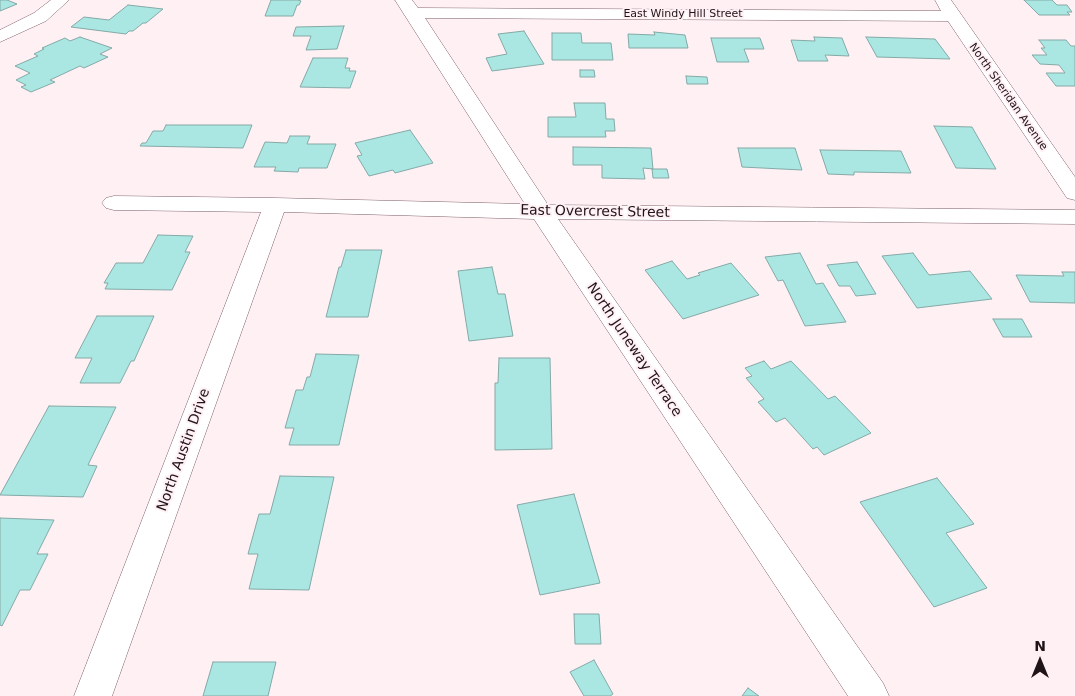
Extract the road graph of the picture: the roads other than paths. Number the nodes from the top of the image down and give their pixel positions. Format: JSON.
{"nodes":[{"id":1,"x":61,"y":0,"type":"edge"},
{"id":2,"x":408,"y":6,"type":"edge"},
{"id":3,"x":947,"y":8,"type":"edge"},
{"id":4,"x":2,"y":36,"type":"edge"},
{"id":5,"x":1075,"y":193,"type":"edge"},
{"id":6,"x":114,"y":203,"type":"dead end"},
{"id":7,"x":275,"y":205,"type":"junction"},
{"id":8,"x":540,"y":212,"type":"junction"},
{"id":9,"x":1075,"y":217,"type":"edge"},
{"id":10,"x":93,"y":696,"type":"edge"},
{"id":11,"x":870,"y":696,"type":"edge"}],
"edges":[{"from":1,"to":4,"type":"street"},
{"from":2,"to":3,"type":"street","name":"East Windy Hill Street"},
{"from":2,"to":8,"type":"street","name":"North Juneway Terrace"},
{"from":3,"to":5,"type":"street","name":"North Sheridan Avenue"},
{"from":6,"to":7,"type":"street","name":"East Overcrest Street"},
{"from":7,"to":8,"type":"street","name":"East Overcrest Street"},
{"from":7,"to":10,"type":"street","name":"North Austin Drive"},
{"from":8,"to":9,"type":"street","name":"East Overcrest Street"},
{"from":8,"to":11,"type":"street","name":"North Juneway Terrace"}]}
